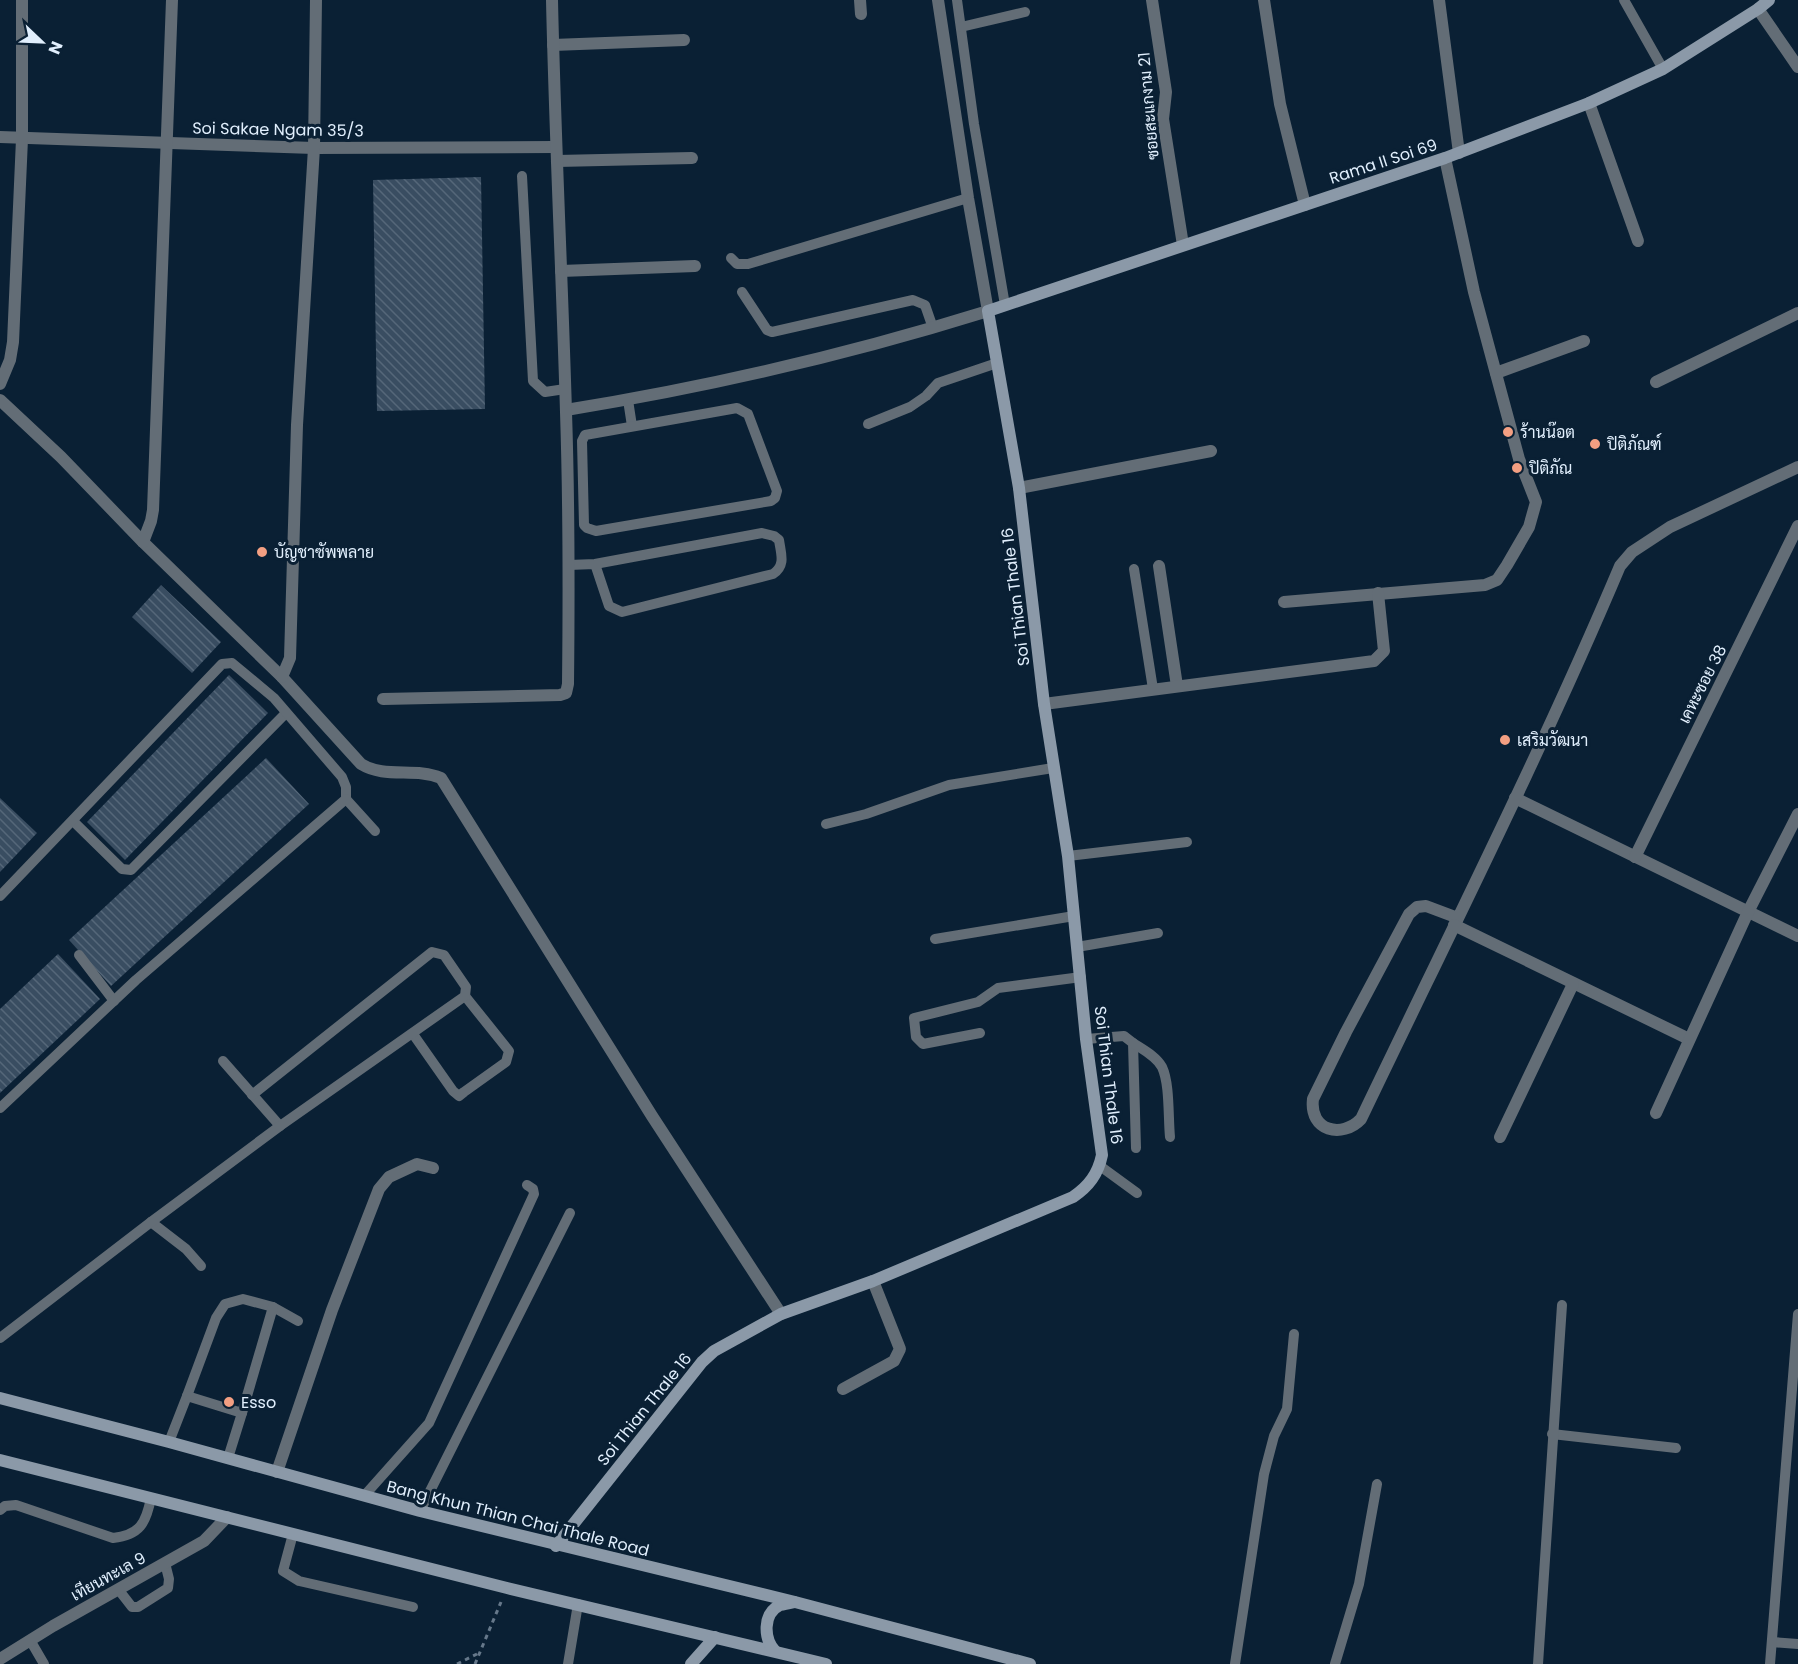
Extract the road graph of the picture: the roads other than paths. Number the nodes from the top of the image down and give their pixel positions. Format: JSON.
{"nodes":[{"id":1,"x":22,"y":0,"type":"edge"},
{"id":2,"x":172,"y":0,"type":"edge"},
{"id":3,"x":315,"y":0,"type":"edge"},
{"id":4,"x":552,"y":0,"type":"edge"},
{"id":5,"x":860,"y":0,"type":"edge"},
{"id":6,"x":938,"y":0,"type":"edge"},
{"id":7,"x":957,"y":0,"type":"edge"},
{"id":8,"x":1152,"y":0,"type":"edge"},
{"id":9,"x":1264,"y":0,"type":"edge"},
{"id":10,"x":1439,"y":0,"type":"edge"},
{"id":11,"x":1624,"y":0,"type":"edge"},
{"id":12,"x":1769,"y":0,"type":"edge"},
{"id":13,"x":1758,"y":9,"type":"junction"},
{"id":14,"x":1025,"y":12,"type":"dead end"},
{"id":15,"x":861,"y":14,"type":"dead end"},
{"id":16,"x":961,"y":27,"type":"junction"},
{"id":17,"x":684,"y":40,"type":"dead end"},
{"id":18,"x":553,"y":45,"type":"junction"},
{"id":19,"x":1798,"y":67,"type":"edge"},
{"id":20,"x":1663,"y":69,"type":"junction"},
{"id":21,"x":1589,"y":103,"type":"junction"},
{"id":22,"x":0,"y":137,"type":"edge"},
{"id":23,"x":22,"y":139,"type":"junction"},
{"id":24,"x":168,"y":142,"type":"junction"},
{"id":25,"x":555,"y":147,"type":"junction"},
{"id":26,"x":314,"y":148,"type":"junction"},
{"id":27,"x":1459,"y":153,"type":"junction"},
{"id":28,"x":692,"y":158,"type":"dead end"},
{"id":29,"x":1445,"y":158,"type":"junction"},
{"id":30,"x":557,"y":161,"type":"junction"},
{"id":31,"x":522,"y":176,"type":"dead end"},
{"id":32,"x":968,"y":198,"type":"junction"},
{"id":33,"x":1305,"y":205,"type":"junction"},
{"id":34,"x":1638,"y":241,"type":"dead end"},
{"id":35,"x":1183,"y":245,"type":"junction"},
{"id":36,"x":731,"y":258,"type":"dead end"},
{"id":37,"x":695,"y":266,"type":"dead end"},
{"id":38,"x":561,"y":271,"type":"junction"},
{"id":39,"x":742,"y":292,"type":"dead end"},
{"id":40,"x":1005,"y":305,"type":"junction"},
{"id":41,"x":988,"y":311,"type":"junction"},
{"id":42,"x":1798,"y":313,"type":"edge"},
{"id":43,"x":933,"y":328,"type":"junction"},
{"id":44,"x":1584,"y":341,"type":"dead end"},
{"id":45,"x":997,"y":363,"type":"junction"},
{"id":46,"x":1496,"y":373,"type":"junction"},
{"id":47,"x":1656,"y":382,"type":"dead end"},
{"id":48,"x":0,"y":384,"type":"edge"},
{"id":49,"x":565,"y":389,"type":"junction"},
{"id":50,"x":0,"y":400,"type":"edge"},
{"id":51,"x":628,"y":400,"type":"junction"},
{"id":52,"x":566,"y":410,"type":"junction"},
{"id":53,"x":868,"y":424,"type":"dead end"},
{"id":54,"x":632,"y":426,"type":"junction"},
{"id":55,"x":1211,"y":451,"type":"dead end"},
{"id":56,"x":1798,"y":467,"type":"edge"},
{"id":57,"x":1019,"y":488,"type":"junction"},
{"id":58,"x":1798,"y":526,"type":"edge"},
{"id":59,"x":143,"y":542,"type":"junction"},
{"id":60,"x":595,"y":564,"type":"junction"},
{"id":61,"x":569,"y":565,"type":"junction"},
{"id":62,"x":1160,"y":566,"type":"dead end"},
{"id":63,"x":1134,"y":569,"type":"dead end"},
{"id":64,"x":1378,"y":593,"type":"junction"},
{"id":65,"x":1284,"y":602,"type":"dead end"},
{"id":66,"x":282,"y":677,"type":"junction"},
{"id":67,"x":1177,"y":686,"type":"junction"},
{"id":68,"x":1153,"y":689,"type":"junction"},
{"id":69,"x":383,"y":699,"type":"dead end"},
{"id":70,"x":1044,"y":704,"type":"junction"},
{"id":71,"x":286,"y":713,"type":"junction"},
{"id":72,"x":1053,"y":768,"type":"junction"},
{"id":73,"x":1515,"y":798,"type":"junction"},
{"id":74,"x":346,"y":799,"type":"junction"},
{"id":75,"x":1798,"y":814,"type":"edge"},
{"id":76,"x":73,"y":821,"type":"junction"},
{"id":77,"x":826,"y":824,"type":"dead end"},
{"id":78,"x":375,"y":831,"type":"dead end"},
{"id":79,"x":1186,"y":842,"type":"dead end"},
{"id":80,"x":1068,"y":856,"type":"junction"},
{"id":81,"x":1635,"y":857,"type":"junction"},
{"id":82,"x":0,"y":896,"type":"edge"},
{"id":83,"x":1748,"y":912,"type":"junction"},
{"id":84,"x":1074,"y":916,"type":"junction"},
{"id":85,"x":1456,"y":922,"type":"junction"},
{"id":86,"x":1158,"y":933,"type":"dead end"},
{"id":87,"x":1798,"y":936,"type":"edge"},
{"id":88,"x":935,"y":939,"type":"dead end"},
{"id":89,"x":1077,"y":947,"type":"junction"},
{"id":90,"x":79,"y":955,"type":"dead end"},
{"id":91,"x":1081,"y":977,"type":"junction"},
{"id":92,"x":1574,"y":984,"type":"junction"},
{"id":93,"x":465,"y":996,"type":"junction"},
{"id":94,"x":114,"y":1001,"type":"junction"},
{"id":95,"x":980,"y":1033,"type":"dead end"},
{"id":96,"x":413,"y":1034,"type":"junction"},
{"id":97,"x":1086,"y":1039,"type":"junction"},
{"id":98,"x":1689,"y":1039,"type":"junction"},
{"id":99,"x":1133,"y":1043,"type":"junction"},
{"id":100,"x":223,"y":1061,"type":"dead end"},
{"id":101,"x":252,"y":1095,"type":"junction"},
{"id":102,"x":0,"y":1108,"type":"edge"},
{"id":103,"x":1656,"y":1113,"type":"dead end"},
{"id":104,"x":280,"y":1126,"type":"junction"},
{"id":105,"x":1170,"y":1137,"type":"dead end"},
{"id":106,"x":1500,"y":1137,"type":"dead end"},
{"id":107,"x":1136,"y":1148,"type":"dead end"},
{"id":108,"x":1100,"y":1166,"type":"junction"},
{"id":109,"x":433,"y":1168,"type":"dead end"},
{"id":110,"x":528,"y":1185,"type":"dead end"},
{"id":111,"x":1137,"y":1193,"type":"dead end"},
{"id":112,"x":570,"y":1212,"type":"dead end"},
{"id":113,"x":151,"y":1222,"type":"junction"},
{"id":114,"x":201,"y":1266,"type":"dead end"},
{"id":115,"x":873,"y":1281,"type":"junction"},
{"id":116,"x":1562,"y":1305,"type":"dead end"},
{"id":117,"x":273,"y":1307,"type":"junction"},
{"id":118,"x":781,"y":1314,"type":"junction"},
{"id":119,"x":1798,"y":1314,"type":"edge"},
{"id":120,"x":298,"y":1321,"type":"dead end"},
{"id":121,"x":1294,"y":1334,"type":"dead end"},
{"id":122,"x":0,"y":1338,"type":"edge"},
{"id":123,"x":843,"y":1389,"type":"dead end"},
{"id":124,"x":187,"y":1396,"type":"junction"},
{"id":125,"x":0,"y":1398,"type":"edge"},
{"id":126,"x":242,"y":1413,"type":"junction"},
{"id":127,"x":1552,"y":1434,"type":"junction"},
{"id":128,"x":169,"y":1442,"type":"junction"},
{"id":129,"x":1676,"y":1448,"type":"dead end"},
{"id":130,"x":228,"y":1458,"type":"junction"},
{"id":131,"x":0,"y":1460,"type":"edge"},
{"id":132,"x":277,"y":1472,"type":"junction"},
{"id":133,"x":1377,"y":1484,"type":"dead end"},
{"id":134,"x":364,"y":1496,"type":"junction"},
{"id":135,"x":151,"y":1498,"type":"junction"},
{"id":136,"x":0,"y":1510,"type":"edge"},
{"id":137,"x":420,"y":1511,"type":"junction"},
{"id":138,"x":227,"y":1517,"type":"junction"},
{"id":139,"x":293,"y":1534,"type":"junction"},
{"id":140,"x":556,"y":1546,"type":"junction"},
{"id":141,"x":165,"y":1563,"type":"junction"},
{"id":142,"x":118,"y":1589,"type":"junction"},
{"id":143,"x":795,"y":1602,"type":"junction"},
{"id":144,"x":578,"y":1604,"type":"junction"},
{"id":145,"x":413,"y":1608,"type":"dead end"},
{"id":146,"x":715,"y":1636,"type":"junction"},
{"id":147,"x":30,"y":1640,"type":"junction"},
{"id":148,"x":1772,"y":1642,"type":"junction"},
{"id":149,"x":1798,"y":1644,"type":"edge"},
{"id":150,"x":775,"y":1651,"type":"junction"},
{"id":151,"x":0,"y":1659,"type":"edge"},
{"id":152,"x":805,"y":1661,"type":"edge"},
{"id":153,"x":44,"y":1664,"type":"edge"},
{"id":154,"x":568,"y":1664,"type":"edge"},
{"id":155,"x":691,"y":1664,"type":"edge"},
{"id":156,"x":826,"y":1664,"type":"edge"},
{"id":157,"x":1030,"y":1664,"type":"edge"},
{"id":158,"x":1235,"y":1664,"type":"edge"},
{"id":159,"x":1335,"y":1664,"type":"edge"},
{"id":160,"x":1538,"y":1664,"type":"edge"},
{"id":161,"x":1770,"y":1664,"type":"edge"}],
"edges":[{"from":1,"to":23,"type":"street"},
{"from":2,"to":24,"type":"street"},
{"from":3,"to":26,"type":"street"},
{"from":4,"to":18,"type":"street"},
{"from":5,"to":15,"type":"street"},
{"from":6,"to":32,"type":"street"},
{"from":7,"to":16,"type":"lane"},
{"from":8,"to":35,"type":"street","name":"ซอยสะแกงาม 21"},
{"from":9,"to":33,"type":"street"},
{"from":10,"to":27,"type":"street"},
{"from":11,"to":20,"type":"lane"},
{"from":12,"to":13,"type":"street","name":"Rama II Soi 69"},
{"from":13,"to":19,"type":"street"},
{"from":13,"to":20,"type":"street","name":"Rama II Soi 69"},
{"from":14,"to":16,"type":"lane"},
{"from":16,"to":40,"type":"lane"},
{"from":17,"to":18,"type":"street"},
{"from":18,"to":25,"type":"street"},
{"from":20,"to":21,"type":"street","name":"Rama II Soi 69"},
{"from":21,"to":27,"type":"street","name":"Rama II Soi 69"},
{"from":21,"to":34,"type":"street"},
{"from":22,"to":23,"type":"street","name":"Soi Sakae Ngam 35/3"},
{"from":23,"to":24,"type":"street","name":"Soi Sakae Ngam 35/3"},
{"from":23,"to":48,"type":"street"},
{"from":24,"to":26,"type":"street","name":"Soi Sakae Ngam 35/3"},
{"from":24,"to":59,"type":"street"},
{"from":25,"to":26,"type":"street","name":"Soi Sakae Ngam 35/3"},
{"from":25,"to":30,"type":"street"},
{"from":26,"to":66,"type":"street"},
{"from":27,"to":29,"type":"street","name":"Rama II Soi 69"},
{"from":28,"to":30,"type":"street"},
{"from":29,"to":33,"type":"street","name":"Rama II Soi 69"},
{"from":29,"to":46,"type":"street"},
{"from":30,"to":38,"type":"street"},
{"from":31,"to":49,"type":"lane"},
{"from":32,"to":36,"type":"lane"},
{"from":32,"to":41,"type":"street"},
{"from":33,"to":35,"type":"street","name":"Rama II Soi 69"},
{"from":35,"to":40,"type":"street","name":"Rama II Soi 69"},
{"from":37,"to":38,"type":"street"},
{"from":38,"to":49,"type":"street"},
{"from":39,"to":43,"type":"lane"},
{"from":40,"to":41,"type":"street","name":"Rama II Soi 69"},
{"from":41,"to":43,"type":"street"},
{"from":41,"to":45,"type":"street","name":"Soi Thian Thale 16"},
{"from":42,"to":47,"type":"street"},
{"from":43,"to":51,"type":"street"},
{"from":44,"to":46,"type":"street"},
{"from":45,"to":53,"type":"lane"},
{"from":45,"to":57,"type":"street","name":"Soi Thian Thale 16"},
{"from":46,"to":64,"type":"street"},
{"from":49,"to":52,"type":"street"},
{"from":50,"to":59,"type":"street"},
{"from":51,"to":52,"type":"street"},
{"from":51,"to":54,"type":"lane"},
{"from":52,"to":61,"type":"street"},
{"from":54,"to":54,"type":"lane"},
{"from":55,"to":57,"type":"street"},
{"from":56,"to":73,"type":"street"},
{"from":57,"to":70,"type":"street","name":"Soi Thian Thale 16"},
{"from":58,"to":81,"type":"street","name":"เคหะซอย 38"},
{"from":59,"to":66,"type":"street"},
{"from":60,"to":60,"type":"lane"},
{"from":60,"to":61,"type":"lane"},
{"from":61,"to":69,"type":"street"},
{"from":62,"to":67,"type":"street"},
{"from":63,"to":68,"type":"lane"},
{"from":64,"to":65,"type":"street"},
{"from":64,"to":67,"type":"street"},
{"from":66,"to":118,"type":"street"},
{"from":67,"to":68,"type":"street"},
{"from":68,"to":70,"type":"street"},
{"from":70,"to":72,"type":"street","name":"Soi Thian Thale 16"},
{"from":71,"to":74,"type":"lane"},
{"from":71,"to":76,"type":"lane"},
{"from":71,"to":76,"type":"lane"},
{"from":72,"to":77,"type":"lane"},
{"from":72,"to":80,"type":"street","name":"Soi Thian Thale 16"},
{"from":73,"to":81,"type":"street"},
{"from":73,"to":85,"type":"street"},
{"from":74,"to":78,"type":"lane"},
{"from":74,"to":94,"type":"lane"},
{"from":75,"to":83,"type":"street"},
{"from":76,"to":82,"type":"lane"},
{"from":79,"to":80,"type":"lane"},
{"from":80,"to":84,"type":"street","name":"Soi Thian Thale 16"},
{"from":81,"to":83,"type":"street"},
{"from":83,"to":87,"type":"street"},
{"from":83,"to":98,"type":"street"},
{"from":84,"to":88,"type":"lane"},
{"from":84,"to":89,"type":"street","name":"Soi Thian Thale 16"},
{"from":85,"to":85,"type":"street"},
{"from":85,"to":92,"type":"street"},
{"from":86,"to":89,"type":"lane"},
{"from":89,"to":91,"type":"street","name":"Soi Thian Thale 16"},
{"from":90,"to":94,"type":"lane"},
{"from":91,"to":95,"type":"lane"},
{"from":91,"to":97,"type":"street","name":"Soi Thian Thale 16"},
{"from":92,"to":98,"type":"street"},
{"from":92,"to":106,"type":"street"},
{"from":93,"to":96,"type":"lane"},
{"from":93,"to":96,"type":"lane"},
{"from":93,"to":101,"type":"lane"},
{"from":94,"to":102,"type":"lane"},
{"from":96,"to":104,"type":"lane"},
{"from":97,"to":99,"type":"lane"},
{"from":97,"to":108,"type":"street","name":"Soi Thian Thale 16"},
{"from":98,"to":103,"type":"street"},
{"from":99,"to":105,"type":"lane"},
{"from":99,"to":107,"type":"lane"},
{"from":100,"to":101,"type":"lane"},
{"from":101,"to":104,"type":"lane"},
{"from":104,"to":113,"type":"lane"},
{"from":108,"to":111,"type":"lane"},
{"from":108,"to":115,"type":"street","name":"Soi Thian Thale 16"},
{"from":109,"to":132,"type":"street"},
{"from":110,"to":134,"type":"lane"},
{"from":112,"to":137,"type":"lane"},
{"from":113,"to":114,"type":"lane"},
{"from":113,"to":122,"type":"lane"},
{"from":115,"to":118,"type":"street","name":"Soi Thian Thale 16"},
{"from":115,"to":123,"type":"street"},
{"from":116,"to":127,"type":"lane"},
{"from":117,"to":120,"type":"lane"},
{"from":117,"to":124,"type":"lane"},
{"from":117,"to":126,"type":"lane"},
{"from":118,"to":140,"type":"street","name":"Soi Thian Thale 16"},
{"from":119,"to":148,"type":"lane"},
{"from":121,"to":158,"type":"lane"},
{"from":124,"to":126,"type":"lane"},
{"from":124,"to":128,"type":"lane"},
{"from":125,"to":128,"type":"street","name":"Bang Khun Thian Chai Thale Road"},
{"from":126,"to":130,"type":"lane"},
{"from":127,"to":129,"type":"lane"},
{"from":127,"to":160,"type":"lane"},
{"from":128,"to":130,"type":"street","name":"Bang Khun Thian Chai Thale Road"},
{"from":130,"to":132,"type":"street","name":"Bang Khun Thian Chai Thale Road"},
{"from":131,"to":135,"type":"street"},
{"from":132,"to":134,"type":"street","name":"Bang Khun Thian Chai Thale Road"},
{"from":133,"to":159,"type":"lane"},
{"from":134,"to":137,"type":"street","name":"Bang Khun Thian Chai Thale Road"},
{"from":135,"to":136,"type":"lane"},
{"from":135,"to":138,"type":"street"},
{"from":137,"to":140,"type":"street","name":"Bang Khun Thian Chai Thale Road"},
{"from":138,"to":139,"type":"street"},
{"from":138,"to":141,"type":"street","name":"เทียนทะเล 9"},
{"from":139,"to":144,"type":"street"},
{"from":139,"to":145,"type":"lane"},
{"from":140,"to":143,"type":"street","name":"Bang Khun Thian Chai Thale Road"},
{"from":141,"to":142,"type":"street","name":"เทียนทะเล 9"},
{"from":141,"to":142,"type":"lane"},
{"from":142,"to":147,"type":"street","name":"เทียนทะเล 9"},
{"from":143,"to":150,"type":"street"},
{"from":143,"to":157,"type":"street","name":"Bang Khun Thian Chai Thale Road"},
{"from":144,"to":146,"type":"street"},
{"from":144,"to":154,"type":"lane"},
{"from":146,"to":150,"type":"street"},
{"from":146,"to":155,"type":"street"},
{"from":147,"to":151,"type":"street","name":"เทียนทะเล 9"},
{"from":147,"to":153,"type":"lane"},
{"from":148,"to":149,"type":"lane"},
{"from":148,"to":161,"type":"lane"},
{"from":150,"to":152,"type":"street"},
{"from":152,"to":156,"type":"street"}]}
